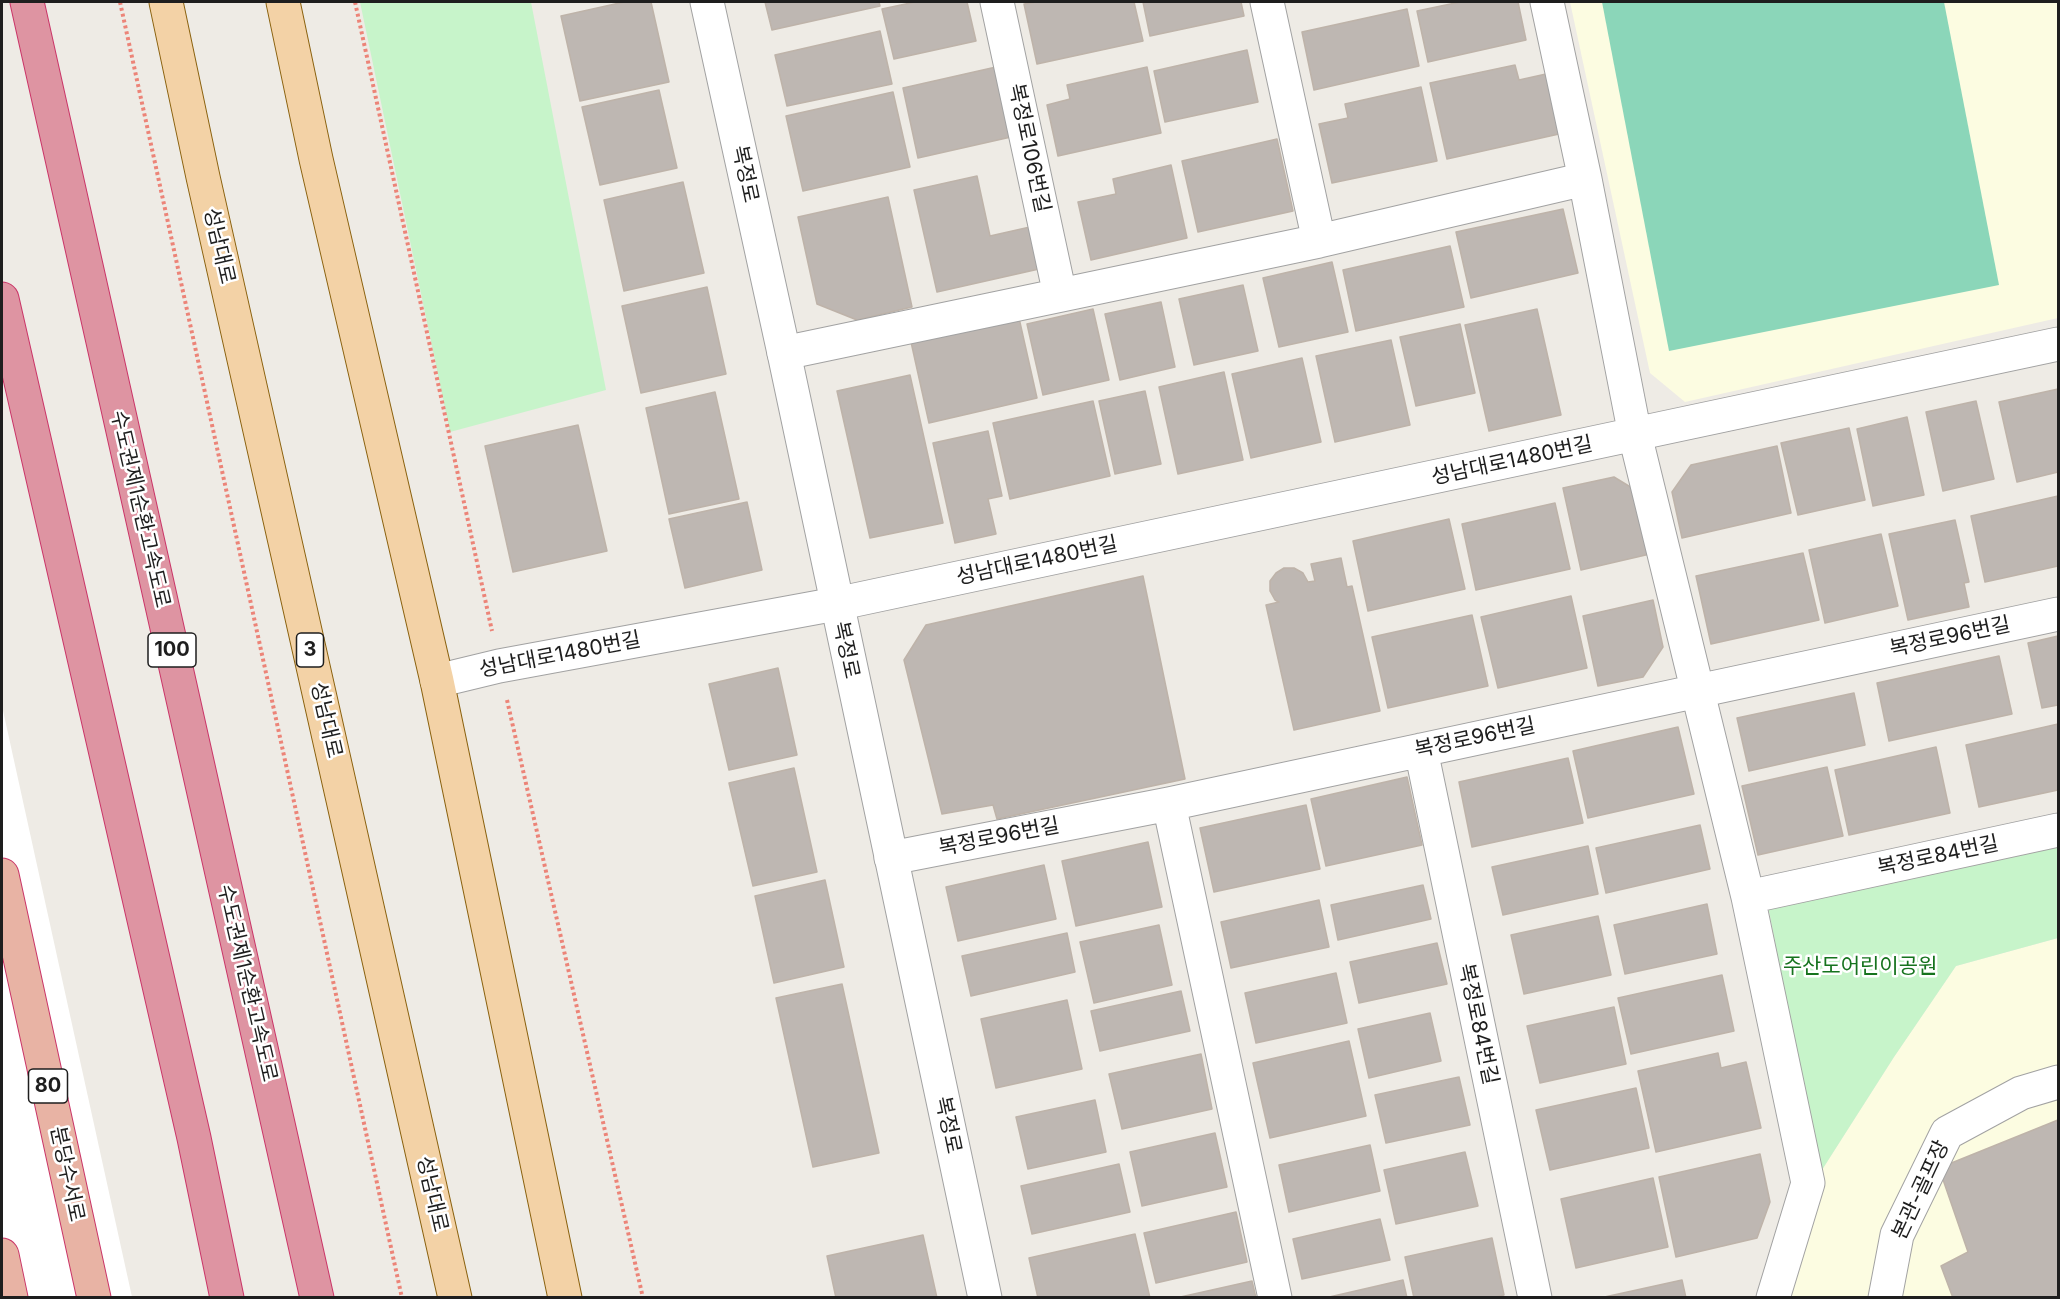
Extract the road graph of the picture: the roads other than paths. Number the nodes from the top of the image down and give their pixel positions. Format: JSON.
{"nodes":[{"id":1,"x":27,"y":2,"type":"edge"},
{"id":2,"x":166,"y":2,"type":"edge"},
{"id":3,"x":283,"y":2,"type":"edge"},
{"id":4,"x":707,"y":2,"type":"edge"},
{"id":5,"x":997,"y":2,"type":"edge"},
{"id":6,"x":1267,"y":2,"type":"edge"},
{"id":7,"x":1547,"y":2,"type":"edge"},
{"id":8,"x":1585,"y":179,"type":"junction"},
{"id":9,"x":1319,"y":241,"type":"junction"},
{"id":10,"x":1060,"y":295,"type":"junction"},
{"id":11,"x":2,"y":298,"type":"edge"},
{"id":12,"x":2058,"y":344,"type":"edge"},
{"id":13,"x":784,"y":353,"type":"junction"},
{"id":14,"x":1635,"y":435,"type":"junction"},
{"id":15,"x":836,"y":604,"type":"junction"},
{"id":16,"x":2058,"y":614,"type":"edge"},
{"id":17,"x":437,"y":681,"type":"junction"},
{"id":18,"x":1697,"y":692,"type":"junction"},
{"id":19,"x":1421,"y":750,"type":"junction"},
{"id":20,"x":1169,"y":804,"type":"junction"},
{"id":21,"x":2058,"y":830,"type":"edge"},
{"id":22,"x":891,"y":858,"type":"junction"},
{"id":23,"x":2,"y":874,"type":"edge"},
{"id":24,"x":1748,"y":897,"type":"junction"},
{"id":25,"x":2058,"y":1082,"type":"edge"},
{"id":26,"x":2,"y":1255,"type":"edge"},
{"id":27,"x":11,"y":1298,"type":"edge"},
{"id":28,"x":94,"y":1298,"type":"edge"},
{"id":29,"x":227,"y":1298,"type":"edge"},
{"id":30,"x":317,"y":1298,"type":"edge"},
{"id":31,"x":455,"y":1298,"type":"edge"},
{"id":32,"x":565,"y":1298,"type":"edge"},
{"id":33,"x":985,"y":1298,"type":"edge"},
{"id":34,"x":1275,"y":1298,"type":"edge"},
{"id":35,"x":1535,"y":1298,"type":"edge"},
{"id":36,"x":1773,"y":1298,"type":"edge"},
{"id":37,"x":1885,"y":1298,"type":"edge"}],
"edges":[{"from":1,"to":30,"type":"highway","name":"수도권제1순환고속도로","number":"100"},
{"from":2,"to":31,"type":"main road","name":"성남대로","number":"3"},
{"from":3,"to":17,"type":"main road"},
{"from":4,"to":13,"type":"street","name":"복정로"},
{"from":5,"to":10,"type":"street","name":"복정로106번길"},
{"from":6,"to":9,"type":"street"},
{"from":7,"to":8,"type":"street"},
{"from":8,"to":9,"type":"street"},
{"from":8,"to":14,"type":"street"},
{"from":9,"to":10,"type":"street"},
{"from":10,"to":13,"type":"street"},
{"from":11,"to":29,"type":"highway"},
{"from":12,"to":14,"type":"street","name":"성남대로1480번길"},
{"from":13,"to":15,"type":"street","name":"복정로"},
{"from":14,"to":15,"type":"street","name":"성남대로1480번길"},
{"from":14,"to":18,"type":"street"},
{"from":15,"to":17,"type":"street","name":"성남대로1480번길"},
{"from":15,"to":22,"type":"street","name":"복정로"},
{"from":16,"to":18,"type":"street","name":"복정로96번길"},
{"from":17,"to":32,"type":"main road"},
{"from":18,"to":19,"type":"street","name":"복정로96번길"},
{"from":18,"to":24,"type":"street"},
{"from":19,"to":20,"type":"street","name":"복정로96번길"},
{"from":19,"to":35,"type":"street","name":"복정로84번길"},
{"from":20,"to":22,"type":"street","name":"복정로96번길"},
{"from":20,"to":34,"type":"street"},
{"from":21,"to":24,"type":"street","name":"복정로84번길"},
{"from":22,"to":33,"type":"street","name":"복정로"},
{"from":23,"to":28,"type":"highway","name":"분당수서로","number":"80"},
{"from":24,"to":36,"type":"street"},
{"from":25,"to":37,"type":"street","name":"본관-골프장"},
{"from":26,"to":27,"type":"highway"}]}
